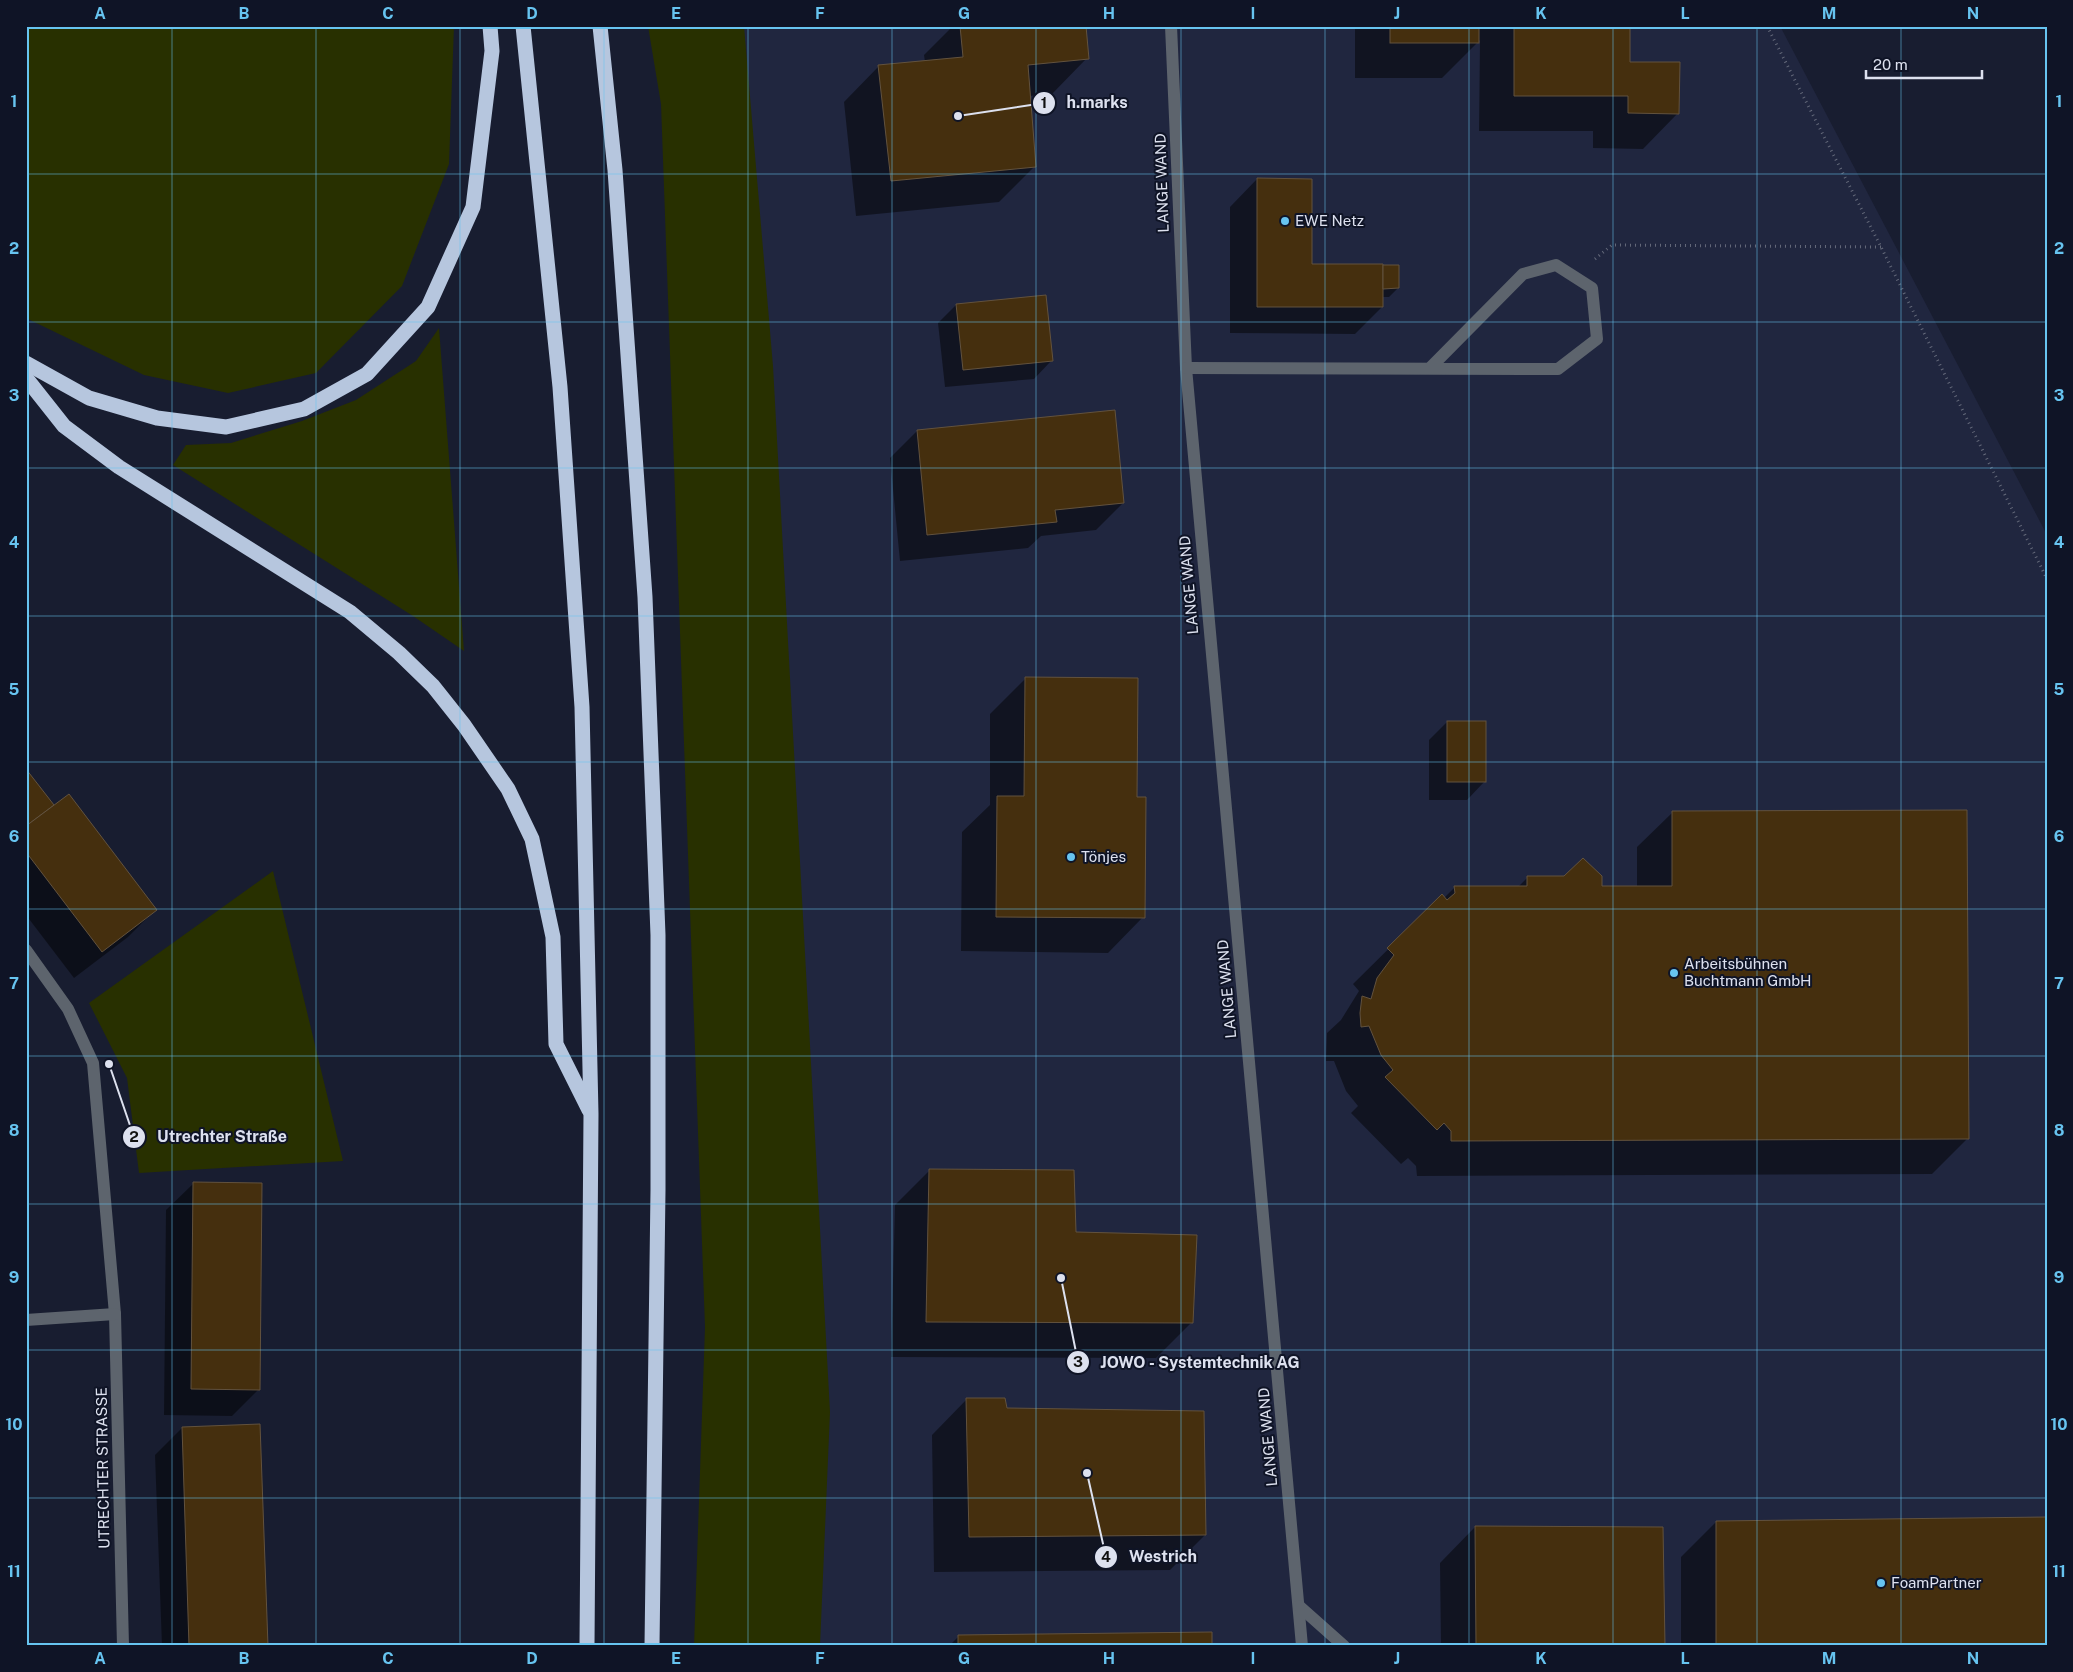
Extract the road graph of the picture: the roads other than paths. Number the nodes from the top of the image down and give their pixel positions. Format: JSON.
{"nodes":[{"id":1,"x":490,"y":26,"type":"edge"},
{"id":2,"x":522,"y":26,"type":"edge"},
{"id":3,"x":600,"y":26,"type":"edge"},
{"id":4,"x":1171,"y":26,"type":"edge"},
{"id":5,"x":26,"y":363,"type":"edge"},
{"id":6,"x":1186,"y":368,"type":"junction"},
{"id":7,"x":1430,"y":368,"type":"junction"},
{"id":8,"x":26,"y":378,"type":"edge"},
{"id":9,"x":26,"y":950,"type":"edge"},
{"id":10,"x":591,"y":1114,"type":"junction"},
{"id":11,"x":116,"y":1314,"type":"junction"},
{"id":12,"x":26,"y":1320,"type":"edge"},
{"id":13,"x":1299,"y":1606,"type":"junction"},
{"id":14,"x":123,"y":1646,"type":"edge"},
{"id":15,"x":587,"y":1646,"type":"edge"},
{"id":16,"x":652,"y":1646,"type":"edge"},
{"id":17,"x":1302,"y":1646,"type":"edge"},
{"id":18,"x":1344,"y":1646,"type":"edge"}],
"edges":[{"from":1,"to":5,"type":"highway"},
{"from":2,"to":10,"type":"highway"},
{"from":3,"to":16,"type":"highway"},
{"from":4,"to":6,"type":"street","name":"LANGE WAND"},
{"from":6,"to":7,"type":"street"},
{"from":6,"to":13,"type":"street","name":"LANGE WAND"},
{"from":7,"to":7,"type":"street"},
{"from":8,"to":10,"type":"highway"},
{"from":9,"to":11,"type":"street","name":"UTRECHTER STRASSE"},
{"from":10,"to":15,"type":"highway"},
{"from":11,"to":12,"type":"street"},
{"from":11,"to":14,"type":"street","name":"UTRECHTER STRASSE"},
{"from":13,"to":17,"type":"street","name":"LANGE WAND"},
{"from":13,"to":18,"type":"street"}]}
